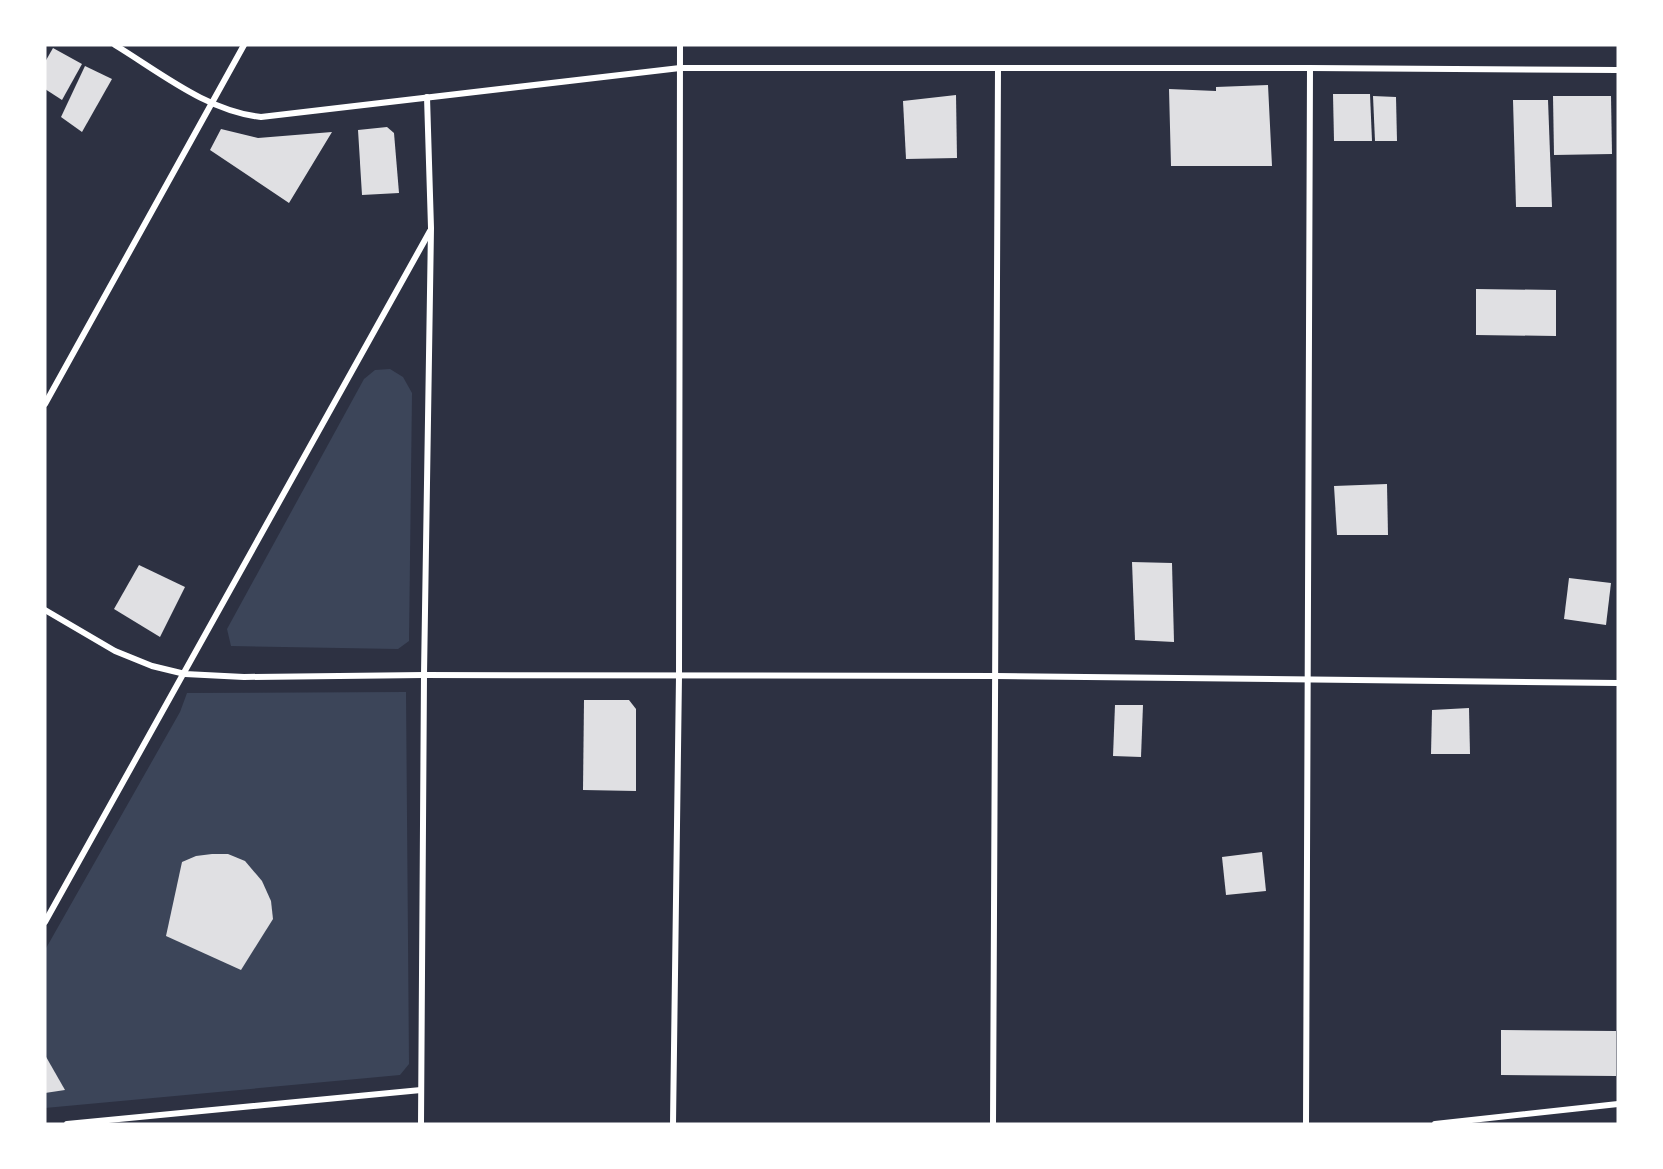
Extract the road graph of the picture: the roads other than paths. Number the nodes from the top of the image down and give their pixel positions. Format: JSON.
{"nodes":[{"id":1,"x":115,"y":45,"type":"edge"},
{"id":2,"x":244,"y":45,"type":"edge"},
{"id":3,"x":680,"y":45,"type":"edge"},
{"id":4,"x":680,"y":68,"type":"junction"},
{"id":5,"x":998,"y":68,"type":"junction"},
{"id":6,"x":1311,"y":68,"type":"junction"},
{"id":7,"x":1618,"y":70,"type":"edge"},
{"id":8,"x":427,"y":97,"type":"junction"},
{"id":9,"x":212,"y":104,"type":"junction"},
{"id":10,"x":431,"y":228,"type":"junction"},
{"id":11,"x":45,"y":404,"type":"edge"},
{"id":12,"x":45,"y":610,"type":"edge"},
{"id":13,"x":185,"y":674,"type":"junction"},
{"id":14,"x":424,"y":675,"type":"junction"},
{"id":15,"x":679,"y":676,"type":"junction"},
{"id":16,"x":996,"y":676,"type":"junction"},
{"id":17,"x":1308,"y":679,"type":"junction"},
{"id":18,"x":1618,"y":682,"type":"edge"},
{"id":19,"x":45,"y":922,"type":"edge"},
{"id":20,"x":421,"y":1090,"type":"junction"},
{"id":21,"x":1618,"y":1104,"type":"edge"},
{"id":22,"x":67,"y":1124,"type":"edge"},
{"id":23,"x":421,"y":1124,"type":"edge"},
{"id":24,"x":673,"y":1124,"type":"edge"},
{"id":25,"x":993,"y":1124,"type":"edge"},
{"id":26,"x":1306,"y":1124,"type":"edge"},
{"id":27,"x":1435,"y":1124,"type":"edge"}],
"edges":[{"from":1,"to":9,"type":"street"},
{"from":2,"to":9,"type":"street"},
{"from":3,"to":4,"type":"street"},
{"from":4,"to":5,"type":"street"},
{"from":4,"to":8,"type":"street"},
{"from":4,"to":15,"type":"street"},
{"from":5,"to":6,"type":"street"},
{"from":5,"to":16,"type":"street"},
{"from":6,"to":7,"type":"street"},
{"from":6,"to":17,"type":"street"},
{"from":8,"to":9,"type":"street"},
{"from":8,"to":10,"type":"street"},
{"from":9,"to":11,"type":"street"},
{"from":10,"to":13,"type":"street"},
{"from":10,"to":14,"type":"street"},
{"from":12,"to":13,"type":"street"},
{"from":13,"to":14,"type":"street"},
{"from":13,"to":19,"type":"street"},
{"from":14,"to":15,"type":"street"},
{"from":14,"to":20,"type":"street"},
{"from":15,"to":16,"type":"street"},
{"from":15,"to":24,"type":"street"},
{"from":16,"to":17,"type":"street"},
{"from":16,"to":25,"type":"street"},
{"from":17,"to":18,"type":"street"},
{"from":17,"to":26,"type":"street"},
{"from":20,"to":22,"type":"street"},
{"from":20,"to":23,"type":"street"},
{"from":21,"to":27,"type":"street"}]}
